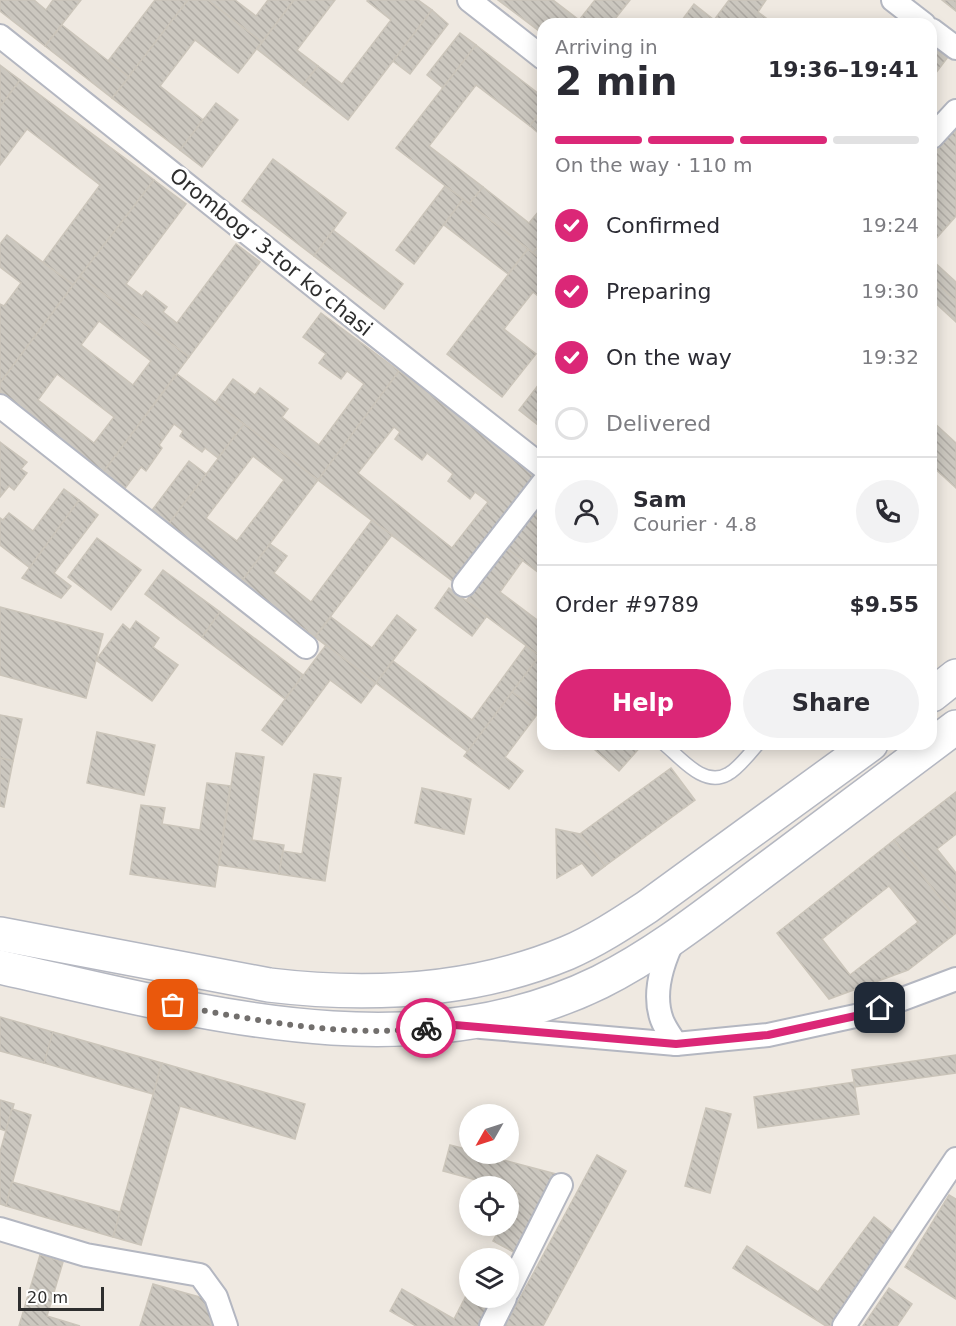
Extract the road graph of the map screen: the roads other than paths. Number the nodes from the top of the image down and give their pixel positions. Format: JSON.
{"nodes":[{"id":1,"x":469,"y":0,"type":"edge"},
{"id":2,"x":893,"y":0,"type":"edge"},
{"id":3,"x":916,"y":18,"type":"edge"},
{"id":4,"x":937,"y":34,"type":"edge"},
{"id":5,"x":0,"y":36,"type":"edge"},
{"id":6,"x":956,"y":48,"type":"edge"},
{"id":7,"x":537,"y":53,"type":"edge"},
{"id":8,"x":956,"y":111,"type":"edge"},
{"id":9,"x":937,"y":132,"type":"edge"},
{"id":10,"x":0,"y":406,"type":"edge"},
{"id":11,"x":537,"y":462,"type":"edge"},
{"id":12,"x":537,"y":491,"type":"edge"},
{"id":13,"x":464,"y":585,"type":"dead end"},
{"id":14,"x":306,"y":647,"type":"dead end"},
{"id":15,"x":956,"y":676,"type":"edge"},
{"id":16,"x":937,"y":691,"type":"edge"},
{"id":17,"x":956,"y":727,"type":"edge"},
{"id":18,"x":937,"y":741,"type":"edge"},
{"id":19,"x":671,"y":750,"type":"edge"},
{"id":20,"x":752,"y":750,"type":"edge"},
{"id":21,"x":863,"y":750,"type":"edge"},
{"id":22,"x":925,"y":750,"type":"edge"},
{"id":23,"x":0,"y":934,"type":"edge"},
{"id":24,"x":675,"y":937,"type":"junction"},
{"id":25,"x":0,"y":967,"type":"edge"},
{"id":26,"x":956,"y":979,"type":"edge"},
{"id":27,"x":455,"y":1025,"type":"junction"},
{"id":28,"x":676,"y":1044,"type":"junction"},
{"id":29,"x":956,"y":1159,"type":"edge"},
{"id":30,"x":561,"y":1185,"type":"dead end"},
{"id":31,"x":0,"y":1229,"type":"edge"},
{"id":32,"x":519,"y":1269,"type":"edge"},
{"id":33,"x":501,"y":1308,"type":"edge"},
{"id":34,"x":226,"y":1326,"type":"edge"},
{"id":35,"x":491,"y":1326,"type":"edge"},
{"id":36,"x":844,"y":1326,"type":"edge"}],
"edges":[{"from":1,"to":7,"type":"street"},
{"from":2,"to":3,"type":"street"},
{"from":4,"to":6,"type":"street"},
{"from":5,"to":11,"type":"street","name":"Orombogʻ 3-tor koʻchasi"},
{"from":8,"to":9,"type":"street"},
{"from":10,"to":14,"type":"street"},
{"from":12,"to":13,"type":"street"},
{"from":15,"to":16,"type":"main road"},
{"from":17,"to":18,"type":"main road"},
{"from":19,"to":20,"type":"lane"},
{"from":21,"to":23,"type":"main road"},
{"from":22,"to":24,"type":"main road"},
{"from":24,"to":27,"type":"main road"},
{"from":24,"to":28,"type":"street"},
{"from":25,"to":27,"type":"main road"},
{"from":26,"to":28,"type":"street"},
{"from":27,"to":28,"type":"street"},
{"from":29,"to":36,"type":"street"},
{"from":30,"to":32,"type":"street"},
{"from":31,"to":34,"type":"street"},
{"from":33,"to":35,"type":"street"}]}
